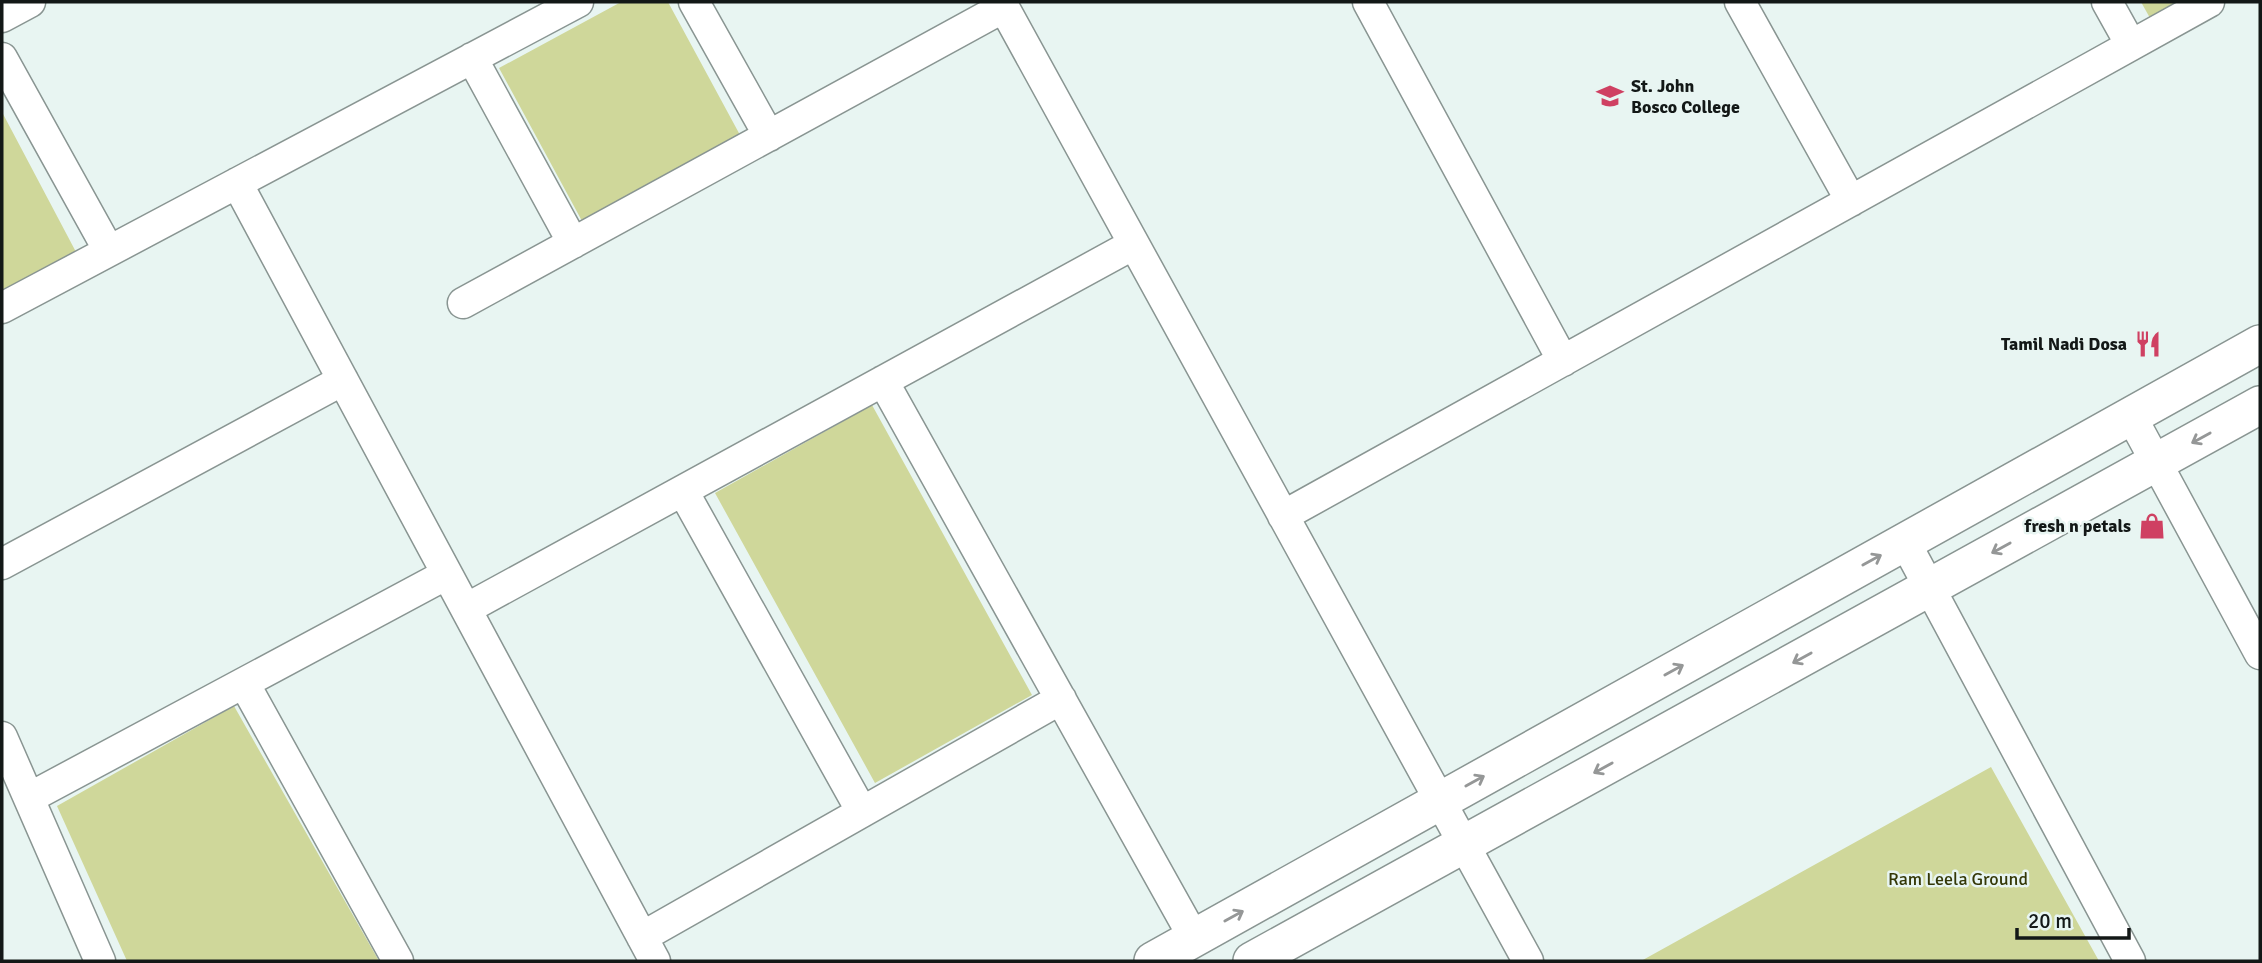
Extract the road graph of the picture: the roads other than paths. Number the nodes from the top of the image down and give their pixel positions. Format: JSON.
{"nodes":[{"id":1,"x":30,"y":2,"type":"edge"},
{"id":2,"x":578,"y":2,"type":"edge"},
{"id":3,"x":694,"y":2,"type":"edge"},
{"id":4,"x":1368,"y":2,"type":"edge"},
{"id":5,"x":1740,"y":2,"type":"edge"},
{"id":6,"x":2107,"y":2,"type":"edge"},
{"id":7,"x":2209,"y":2,"type":"edge"},
{"id":8,"x":1003,"y":4,"type":"edge"},
{"id":9,"x":2,"y":17,"type":"edge"},
{"id":10,"x":2131,"y":45,"type":"junction"},
{"id":11,"x":2,"y":58,"type":"edge"},
{"id":12,"x":472,"y":58,"type":"junction"},
{"id":13,"x":769,"y":136,"type":"junction"},
{"id":14,"x":237,"y":183,"type":"junction"},
{"id":15,"x":1851,"y":201,"type":"junction"},
{"id":16,"x":573,"y":243,"type":"junction"},
{"id":17,"x":1134,"y":244,"type":"junction"},
{"id":18,"x":109,"y":251,"type":"junction"},
{"id":19,"x":463,"y":303,"type":"dead end"},
{"id":20,"x":2,"y":308,"type":"edge"},
{"id":21,"x":2260,"y":344,"type":"edge"},
{"id":22,"x":1563,"y":360,"type":"junction"},
{"id":23,"x":343,"y":380,"type":"junction"},
{"id":24,"x":883,"y":381,"type":"junction"},
{"id":25,"x":2260,"y":405,"type":"edge"},
{"id":26,"x":2131,"y":416,"type":"junction"},
{"id":27,"x":2156,"y":463,"type":"junction"},
{"id":28,"x":683,"y":491,"type":"junction"},
{"id":29,"x":1283,"y":516,"type":"junction"},
{"id":30,"x":1905,"y":542,"type":"junction"},
{"id":31,"x":2,"y":564,"type":"edge"},
{"id":32,"x":447,"y":574,"type":"junction"},
{"id":33,"x":1929,"y":587,"type":"junction"},
{"id":34,"x":466,"y":609,"type":"junction"},
{"id":35,"x":2260,"y":654,"type":"edge"},
{"id":36,"x":244,"y":683,"type":"junction"},
{"id":37,"x":1060,"y":699,"type":"junction"},
{"id":38,"x":2,"y":737,"type":"edge"},
{"id":39,"x":29,"y":799,"type":"junction"},
{"id":40,"x":1440,"y":801,"type":"junction"},
{"id":41,"x":862,"y":812,"type":"junction"},
{"id":42,"x":1464,"y":844,"type":"junction"},
{"id":43,"x":1194,"y":938,"type":"junction"},
{"id":44,"x":648,"y":949,"type":"edge"},
{"id":45,"x":100,"y":961,"type":"edge"},
{"id":46,"x":398,"y":961,"type":"edge"},
{"id":47,"x":1153,"y":961,"type":"edge"},
{"id":48,"x":1252,"y":961,"type":"edge"},
{"id":49,"x":1528,"y":961,"type":"edge"},
{"id":50,"x":2130,"y":961,"type":"edge"}],
"edges":[{"from":1,"to":9,"type":"street"},
{"from":2,"to":12,"type":"street"},
{"from":3,"to":13,"type":"street"},
{"from":4,"to":22,"type":"street"},
{"from":5,"to":15,"type":"street"},
{"from":6,"to":10,"type":"street"},
{"from":7,"to":10,"type":"street"},
{"from":8,"to":13,"type":"street"},
{"from":8,"to":17,"type":"street"},
{"from":10,"to":15,"type":"street"},
{"from":11,"to":18,"type":"street"},
{"from":12,"to":14,"type":"street"},
{"from":12,"to":16,"type":"street"},
{"from":13,"to":16,"type":"street"},
{"from":14,"to":18,"type":"street"},
{"from":14,"to":23,"type":"street"},
{"from":15,"to":22,"type":"street"},
{"from":16,"to":19,"type":"street"},
{"from":17,"to":24,"type":"street"},
{"from":17,"to":29,"type":"street"},
{"from":18,"to":20,"type":"street"},
{"from":21,"to":26,"type":"street"},
{"from":22,"to":29,"type":"street"},
{"from":23,"to":31,"type":"street"},
{"from":23,"to":32,"type":"street"},
{"from":24,"to":28,"type":"street"},
{"from":24,"to":37,"type":"street"},
{"from":25,"to":27,"type":"street","one_way":true},
{"from":26,"to":27,"type":"street"},
{"from":26,"to":30,"type":"street"},
{"from":27,"to":33,"type":"street","one_way":true},
{"from":27,"to":35,"type":"street"},
{"from":28,"to":34,"type":"street"},
{"from":28,"to":41,"type":"street"},
{"from":29,"to":40,"type":"street"},
{"from":30,"to":33,"type":"street"},
{"from":40,"to":30,"type":"street","one_way":true},
{"from":32,"to":34,"type":"street"},
{"from":32,"to":36,"type":"street"},
{"from":33,"to":42,"type":"street","one_way":true},
{"from":33,"to":50,"type":"street"},
{"from":34,"to":44,"type":"street"},
{"from":36,"to":39,"type":"street"},
{"from":36,"to":46,"type":"street"},
{"from":37,"to":41,"type":"street"},
{"from":37,"to":43,"type":"street"},
{"from":38,"to":39,"type":"street"},
{"from":39,"to":45,"type":"street"},
{"from":40,"to":42,"type":"street"},
{"from":43,"to":40,"type":"street","one_way":true},
{"from":41,"to":44,"type":"street"},
{"from":42,"to":48,"type":"street"},
{"from":42,"to":49,"type":"street"},
{"from":43,"to":47,"type":"street"}]}
